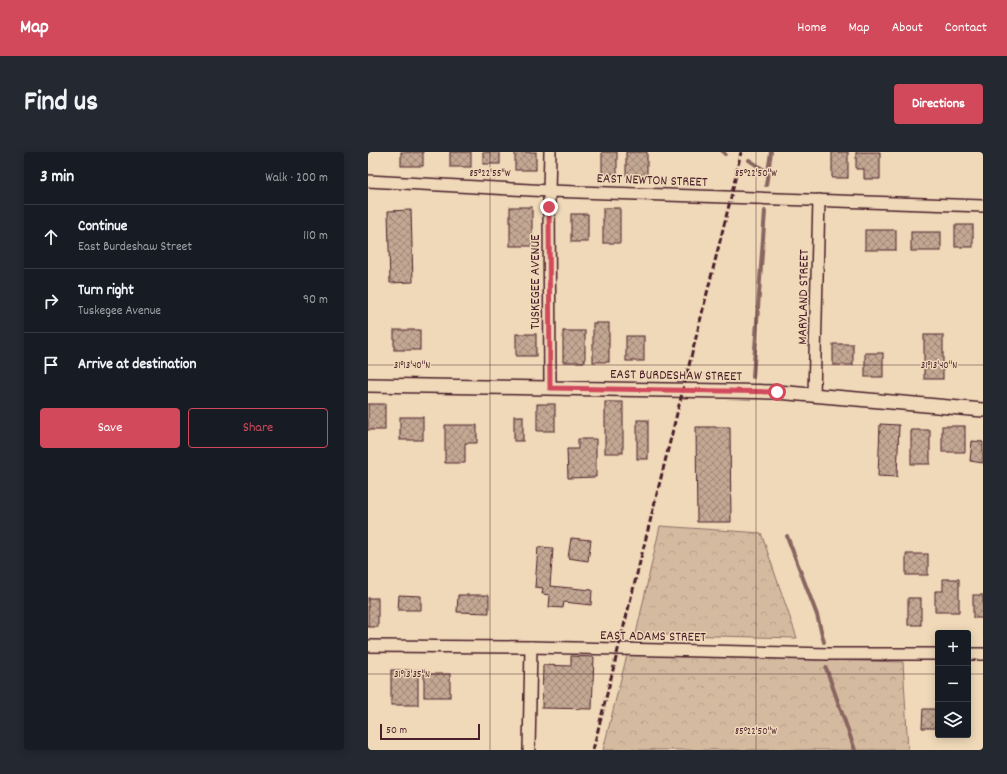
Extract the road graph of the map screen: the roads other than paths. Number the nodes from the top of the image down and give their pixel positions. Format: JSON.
{"nodes":[{"id":1,"x":550,"y":152,"type":"edge"},
{"id":2,"x":368,"y":181,"type":"edge"},
{"id":3,"x":549,"y":191,"type":"junction"},
{"id":4,"x":819,"y":200,"type":"junction"},
{"id":5,"x":983,"y":206,"type":"edge"},
{"id":6,"x":368,"y":385,"type":"edge"},
{"id":7,"x":550,"y":388,"type":"junction"},
{"id":8,"x":814,"y":395,"type":"junction"},
{"id":9,"x":983,"y":410,"type":"edge"},
{"id":10,"x":368,"y":646,"type":"edge"},
{"id":11,"x":531,"y":647,"type":"junction"},
{"id":12,"x":935,"y":654,"type":"edge"},
{"id":13,"x":971,"y":654,"type":"edge"},
{"id":14,"x":983,"y":654,"type":"edge"},
{"id":15,"x":529,"y":750,"type":"edge"}],
"edges":[{"from":1,"to":3,"type":"street","name":"TUSKEGEE AVENUE"},
{"from":2,"to":3,"type":"street","name":"EAST NEWTON STREET"},
{"from":3,"to":4,"type":"street","name":"EAST NEWTON STREET"},
{"from":3,"to":7,"type":"street","name":"TUSKEGEE AVENUE"},
{"from":4,"to":5,"type":"street","name":"EAST NEWTON STREET"},
{"from":4,"to":8,"type":"street","name":"MARYLAND STREET"},
{"from":6,"to":7,"type":"street","name":"EAST BURDESHAW STREET"},
{"from":7,"to":8,"type":"street","name":"EAST BURDESHAW STREET"},
{"from":8,"to":9,"type":"street","name":"EAST BURDESHAW STREET"},
{"from":10,"to":11,"type":"street","name":"EAST ADAMS STREET"},
{"from":11,"to":12,"type":"street","name":"EAST ADAMS STREET"},
{"from":11,"to":15,"type":"street"},
{"from":13,"to":14,"type":"street"}]}
